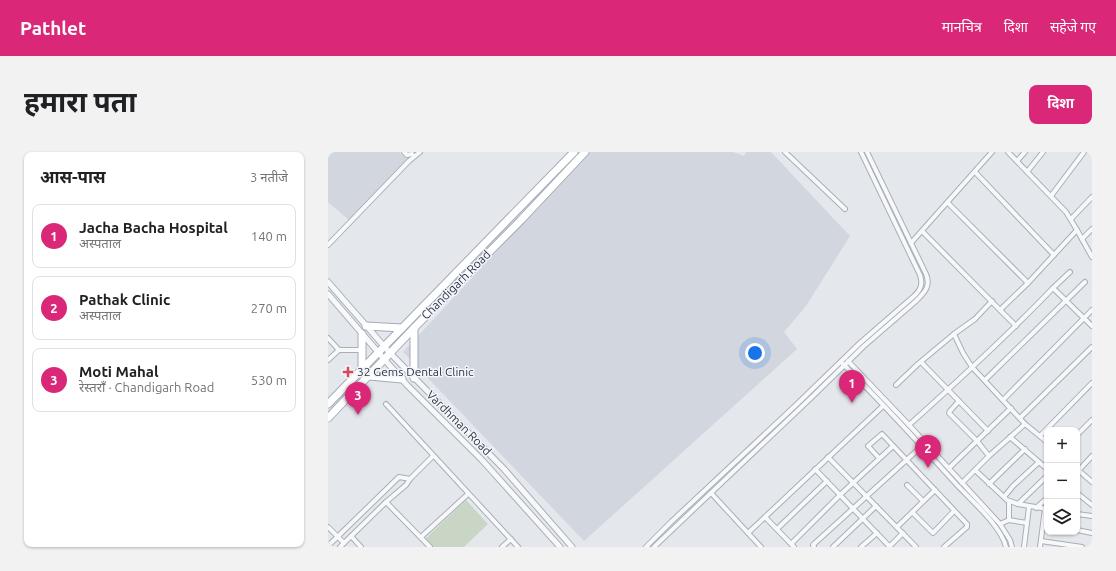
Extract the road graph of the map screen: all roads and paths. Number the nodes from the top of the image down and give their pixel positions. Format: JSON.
{"nodes":[{"id":1,"x":404,"y":152,"type":"edge"},
{"id":2,"x":420,"y":152,"type":"edge"},
{"id":3,"x":574,"y":152,"type":"edge"},
{"id":4,"x":585,"y":152,"type":"edge"},
{"id":5,"x":785,"y":152,"type":"edge"},
{"id":6,"x":861,"y":152,"type":"edge"},
{"id":7,"x":867,"y":152,"type":"edge"},
{"id":8,"x":992,"y":152,"type":"edge"},
{"id":9,"x":1008,"y":152,"type":"edge"},
{"id":10,"x":1025,"y":152,"type":"edge"},
{"id":11,"x":1043,"y":152,"type":"edge"},
{"id":12,"x":1084,"y":152,"type":"edge"},
{"id":13,"x":413,"y":154,"type":"edge"},
{"id":14,"x":1017,"y":161,"type":"junction"},
{"id":15,"x":974,"y":172,"type":"junction"},
{"id":16,"x":1027,"y":172,"type":"junction"},
{"id":17,"x":1051,"y":196,"type":"junction"},
{"id":18,"x":1092,"y":197,"type":"edge"},
{"id":19,"x":948,"y":203,"type":"junction"},
{"id":20,"x":845,"y":209,"type":"dead end"},
{"id":21,"x":1071,"y":219,"type":"junction"},
{"id":22,"x":1092,"y":229,"type":"edge"},
{"id":23,"x":1077,"y":230,"type":"junction"},
{"id":24,"x":922,"y":231,"type":"junction"},
{"id":25,"x":1082,"y":239,"type":"junction"},
{"id":26,"x":911,"y":243,"type":"junction"},
{"id":27,"x":328,"y":245,"type":"edge"},
{"id":28,"x":1054,"y":255,"type":"junction"},
{"id":29,"x":1092,"y":257,"type":"edge"},
{"id":30,"x":1070,"y":272,"type":"dead end"},
{"id":31,"x":328,"y":282,"type":"edge"},
{"id":32,"x":1085,"y":282,"type":"dead end"},
{"id":33,"x":1028,"y":283,"type":"junction"},
{"id":34,"x":1053,"y":288,"type":"junction"},
{"id":35,"x":328,"y":294,"type":"edge"},
{"id":36,"x":992,"y":301,"type":"junction"},
{"id":37,"x":1066,"y":301,"type":"junction"},
{"id":38,"x":1000,"y":310,"type":"junction"},
{"id":39,"x":1092,"y":310,"type":"edge"},
{"id":40,"x":1084,"y":318,"type":"junction"},
{"id":41,"x":366,"y":326,"type":"junction"},
{"id":42,"x":1016,"y":326,"type":"junction"},
{"id":43,"x":1092,"y":326,"type":"edge"},
{"id":44,"x":402,"y":328,"type":"junction"},
{"id":45,"x":414,"y":328,"type":"junction"},
{"id":46,"x":362,"y":334,"type":"junction"},
{"id":47,"x":954,"y":334,"type":"junction"},
{"id":48,"x":328,"y":338,"type":"edge"},
{"id":49,"x":384,"y":346,"type":"junction"},
{"id":50,"x":1092,"y":347,"type":"edge"},
{"id":51,"x":339,"y":350,"type":"junction"},
{"id":52,"x":362,"y":350,"type":"junction"},
{"id":53,"x":378,"y":352,"type":"junction"},
{"id":54,"x":390,"y":353,"type":"junction"},
{"id":55,"x":845,"y":358,"type":"junction"},
{"id":56,"x":384,"y":359,"type":"junction"},
{"id":57,"x":328,"y":360,"type":"edge"},
{"id":58,"x":841,"y":362,"type":"junction"},
{"id":59,"x":848,"y":362,"type":"junction"},
{"id":60,"x":921,"y":362,"type":"junction"},
{"id":61,"x":845,"y":366,"type":"junction"},
{"id":62,"x":972,"y":367,"type":"junction"},
{"id":63,"x":362,"y":368,"type":"junction"},
{"id":64,"x":369,"y":376,"type":"junction"},
{"id":65,"x":414,"y":378,"type":"junction"},
{"id":66,"x":402,"y":379,"type":"junction"},
{"id":67,"x":985,"y":380,"type":"junction"},
{"id":68,"x":1092,"y":383,"type":"edge"},
{"id":69,"x":896,"y":385,"type":"dead end"},
{"id":70,"x":948,"y":390,"type":"junction"},
{"id":71,"x":1003,"y":400,"type":"junction"},
{"id":72,"x":959,"y":401,"type":"junction"},
{"id":73,"x":328,"y":404,"type":"edge"},
{"id":74,"x":386,"y":404,"type":"dead end"},
{"id":75,"x":883,"y":406,"type":"junction"},
{"id":76,"x":1011,"y":408,"type":"junction"},
{"id":77,"x":328,"y":418,"type":"edge"},
{"id":78,"x":1020,"y":418,"type":"junction"},
{"id":79,"x":1092,"y":420,"type":"edge"},
{"id":80,"x":1025,"y":424,"type":"junction"},
{"id":81,"x":909,"y":425,"type":"junction"},
{"id":82,"x":988,"y":431,"type":"junction"},
{"id":83,"x":1080,"y":432,"type":"edge"},
{"id":84,"x":1040,"y":436,"type":"junction"},
{"id":85,"x":1010,"y":437,"type":"junction"},
{"id":86,"x":1044,"y":439,"type":"edge"},
{"id":87,"x":977,"y":441,"type":"junction"},
{"id":88,"x":924,"y":445,"type":"junction"},
{"id":89,"x":894,"y":446,"type":"junction"},
{"id":90,"x":1025,"y":449,"type":"junction"},
{"id":91,"x":433,"y":456,"type":"junction"},
{"id":92,"x":989,"y":456,"type":"junction"},
{"id":93,"x":1092,"y":456,"type":"edge"},
{"id":94,"x":828,"y":457,"type":"junction"},
{"id":95,"x":880,"y":458,"type":"junction"},
{"id":96,"x":907,"y":459,"type":"junction"},
{"id":97,"x":1039,"y":462,"type":"junction"},
{"id":98,"x":1044,"y":466,"type":"edge"},
{"id":99,"x":1080,"y":467,"type":"edge"},
{"id":100,"x":948,"y":468,"type":"junction"},
{"id":101,"x":815,"y":469,"type":"junction"},
{"id":102,"x":975,"y":470,"type":"junction"},
{"id":103,"x":1080,"y":471,"type":"edge"},
{"id":104,"x":410,"y":479,"type":"junction"},
{"id":105,"x":1044,"y":479,"type":"edge"},
{"id":106,"x":827,"y":482,"type":"junction"},
{"id":107,"x":962,"y":482,"type":"junction"},
{"id":108,"x":1092,"y":482,"type":"edge"},
{"id":109,"x":853,"y":483,"type":"junction"},
{"id":110,"x":989,"y":484,"type":"junction"},
{"id":111,"x":908,"y":485,"type":"dead end"},
{"id":112,"x":935,"y":490,"type":"junction"},
{"id":113,"x":711,"y":493,"type":"junction"},
{"id":114,"x":468,"y":494,"type":"junction"},
{"id":115,"x":840,"y":495,"type":"junction"},
{"id":116,"x":1080,"y":495,"type":"edge"},
{"id":117,"x":866,"y":496,"type":"junction"},
{"id":118,"x":1004,"y":497,"type":"junction"},
{"id":119,"x":1046,"y":499,"type":"edge"},
{"id":120,"x":923,"y":501,"type":"junction"},
{"id":121,"x":1009,"y":501,"type":"junction"},
{"id":122,"x":386,"y":502,"type":"junction"},
{"id":123,"x":1018,"y":504,"type":"junction"},
{"id":124,"x":1092,"y":505,"type":"edge"},
{"id":125,"x":876,"y":506,"type":"junction"},
{"id":126,"x":1029,"y":507,"type":"junction"},
{"id":127,"x":852,"y":508,"type":"junction"},
{"id":128,"x":1036,"y":508,"type":"junction"},
{"id":129,"x":1044,"y":509,"type":"edge"},
{"id":130,"x":954,"y":511,"type":"junction"},
{"id":131,"x":912,"y":512,"type":"junction"},
{"id":132,"x":1080,"y":514,"type":"edge"},
{"id":133,"x":1092,"y":516,"type":"edge"},
{"id":134,"x":765,"y":517,"type":"junction"},
{"id":135,"x":863,"y":518,"type":"junction"},
{"id":136,"x":1009,"y":520,"type":"junction"},
{"id":137,"x":1027,"y":523,"type":"junction"},
{"id":138,"x":1000,"y":524,"type":"junction"},
{"id":139,"x":328,"y":527,"type":"edge"},
{"id":140,"x":897,"y":527,"type":"junction"},
{"id":141,"x":777,"y":529,"type":"junction"},
{"id":142,"x":1044,"y":530,"type":"edge"},
{"id":143,"x":1080,"y":530,"type":"edge"},
{"id":144,"x":1092,"y":532,"type":"edge"},
{"id":145,"x":748,"y":533,"type":"junction"},
{"id":146,"x":877,"y":533,"type":"junction"},
{"id":147,"x":903,"y":534,"type":"junction"},
{"id":148,"x":351,"y":536,"type":"junction"},
{"id":149,"x":337,"y":537,"type":"junction"},
{"id":150,"x":421,"y":537,"type":"junction"},
{"id":151,"x":511,"y":540,"type":"junction"},
{"id":152,"x":1041,"y":540,"type":"junction"},
{"id":153,"x":344,"y":543,"type":"junction"},
{"id":154,"x":793,"y":545,"type":"edge"},
{"id":155,"x":328,"y":546,"type":"edge"},
{"id":156,"x":340,"y":547,"type":"edge"},
{"id":157,"x":361,"y":547,"type":"edge"},
{"id":158,"x":430,"y":547,"type":"edge"},
{"id":159,"x":502,"y":547,"type":"edge"},
{"id":160,"x":518,"y":547,"type":"edge"},
{"id":161,"x":560,"y":547,"type":"edge"},
{"id":162,"x":572,"y":547,"type":"edge"},
{"id":163,"x":646,"y":547,"type":"edge"},
{"id":164,"x":654,"y":547,"type":"edge"},
{"id":165,"x":761,"y":547,"type":"edge"},
{"id":166,"x":814,"y":547,"type":"edge"},
{"id":167,"x":833,"y":547,"type":"edge"},
{"id":168,"x":861,"y":547,"type":"edge"},
{"id":169,"x":889,"y":547,"type":"edge"},
{"id":170,"x":916,"y":547,"type":"edge"},
{"id":171,"x":944,"y":547,"type":"edge"},
{"id":172,"x":1006,"y":547,"type":"edge"},
{"id":173,"x":1012,"y":547,"type":"edge"},
{"id":174,"x":1024,"y":547,"type":"edge"},
{"id":175,"x":1040,"y":547,"type":"edge"},
{"id":176,"x":1082,"y":547,"type":"edge"}],
"edges":[{"from":1,"to":13,"type":"street"},
{"from":2,"to":13,"type":"street"},
{"from":3,"to":44,"type":"main road","name":"Chandigarh Road"},
{"from":4,"to":45,"type":"main road","name":"Chandigarh Road"},
{"from":5,"to":20,"type":"street"},
{"from":6,"to":55,"type":"street"},
{"from":7,"to":26,"type":"street"},
{"from":8,"to":15,"type":"street"},
{"from":9,"to":14,"type":"street"},
{"from":10,"to":14,"type":"street"},
{"from":11,"to":16,"type":"street"},
{"from":12,"to":17,"type":"street"},
{"from":13,"to":27,"type":"street"},
{"from":14,"to":16,"type":"street"},
{"from":15,"to":19,"type":"street"},
{"from":15,"to":28,"type":"street"},
{"from":16,"to":17,"type":"street"},
{"from":17,"to":21,"type":"street"},
{"from":18,"to":21,"type":"street"},
{"from":19,"to":24,"type":"street"},
{"from":19,"to":33,"type":"street"},
{"from":21,"to":23,"type":"street"},
{"from":22,"to":25,"type":"street"},
{"from":23,"to":25,"type":"street"},
{"from":23,"to":28,"type":"street"},
{"from":24,"to":26,"type":"street"},
{"from":24,"to":36,"type":"street"},
{"from":25,"to":29,"type":"street"},
{"from":26,"to":59,"type":"street"},
{"from":28,"to":33,"type":"street"},
{"from":30,"to":34,"type":"street"},
{"from":31,"to":41,"type":"street","name":"Vardhman Road"},
{"from":32,"to":37,"type":"street"},
{"from":33,"to":38,"type":"street"},
{"from":34,"to":37,"type":"street"},
{"from":34,"to":42,"type":"street"},
{"from":35,"to":46,"type":"street","name":"Vardhman Road"},
{"from":36,"to":38,"type":"street"},
{"from":36,"to":47,"type":"street"},
{"from":37,"to":40,"type":"street"},
{"from":37,"to":67,"type":"street"},
{"from":38,"to":42,"type":"street"},
{"from":39,"to":40,"type":"street"},
{"from":40,"to":43,"type":"street"},
{"from":40,"to":71,"type":"street"},
{"from":41,"to":44,"type":"main road"},
{"from":41,"to":49,"type":"street","name":"Vardhman Road"},
{"from":42,"to":62,"type":"street"},
{"from":44,"to":49,"type":"main road","name":"Chandigarh Road"},
{"from":45,"to":54,"type":"main road","name":"Chandigarh Road"},
{"from":45,"to":65,"type":"main road"},
{"from":46,"to":52,"type":"main road"},
{"from":46,"to":53,"type":"street","name":"Vardhman Road"},
{"from":47,"to":60,"type":"street"},
{"from":47,"to":62,"type":"street"},
{"from":48,"to":51,"type":"street"},
{"from":49,"to":53,"type":"main road","name":"Chandigarh Road"},
{"from":49,"to":54,"type":"street","name":"Vardhman Road"},
{"from":50,"to":78,"type":"street"},
{"from":51,"to":52,"type":"street"},
{"from":51,"to":57,"type":"street"},
{"from":52,"to":63,"type":"main road"},
{"from":53,"to":56,"type":"street","name":"Vardhman Road"},
{"from":53,"to":63,"type":"main road","name":"Chandigarh Road"},
{"from":54,"to":56,"type":"main road","name":"Chandigarh Road"},
{"from":54,"to":65,"type":"street","name":"Vardhman Road"},
{"from":55,"to":58,"type":"street"},
{"from":55,"to":59,"type":"street"},
{"from":56,"to":64,"type":"main road","name":"Chandigarh Road"},
{"from":56,"to":66,"type":"street","name":"Vardhman Road"},
{"from":58,"to":61,"type":"street"},
{"from":58,"to":163,"type":"street"},
{"from":59,"to":61,"type":"street"},
{"from":59,"to":81,"type":"street"},
{"from":60,"to":69,"type":"street"},
{"from":60,"to":70,"type":"street"},
{"from":61,"to":75,"type":"street"},
{"from":61,"to":113,"type":"street"},
{"from":62,"to":67,"type":"street"},
{"from":62,"to":70,"type":"street"},
{"from":63,"to":73,"type":"main road","name":"Chandigarh Road"},
{"from":64,"to":66,"type":"main road"},
{"from":64,"to":77,"type":"main road","name":"Chandigarh Road"},
{"from":65,"to":162,"type":"street","name":"Vardhman Road"},
{"from":66,"to":161,"type":"street","name":"Vardhman Road"},
{"from":67,"to":71,"type":"street"},
{"from":68,"to":84,"type":"street"},
{"from":70,"to":72,"type":"street"},
{"from":70,"to":81,"type":"street"},
{"from":71,"to":76,"type":"street"},
{"from":72,"to":82,"type":"street"},
{"from":72,"to":87,"type":"street"},
{"from":74,"to":91,"type":"street"},
{"from":75,"to":88,"type":"street"},
{"from":75,"to":94,"type":"street"},
{"from":76,"to":78,"type":"street"},
{"from":76,"to":82,"type":"street"},
{"from":78,"to":80,"type":"street"},
{"from":79,"to":83,"type":"street"},
{"from":80,"to":84,"type":"street"},
{"from":80,"to":85,"type":"street"},
{"from":81,"to":88,"type":"street"},
{"from":82,"to":87,"type":"street"},
{"from":84,"to":86,"type":"street"},
{"from":85,"to":90,"type":"street"},
{"from":85,"to":92,"type":"street"},
{"from":87,"to":92,"type":"street"},
{"from":87,"to":100,"type":"street"},
{"from":88,"to":96,"type":"street"},
{"from":88,"to":100,"type":"street"},
{"from":88,"to":172,"type":"street"},
{"from":89,"to":95,"type":"street"},
{"from":89,"to":95,"type":"street"},
{"from":89,"to":96,"type":"street"},
{"from":90,"to":97,"type":"street"},
{"from":90,"to":110,"type":"street"},
{"from":91,"to":104,"type":"street"},
{"from":91,"to":114,"type":"street"},
{"from":92,"to":102,"type":"street"},
{"from":93,"to":99,"type":"street"},
{"from":94,"to":101,"type":"street"},
{"from":94,"to":109,"type":"street"},
{"from":95,"to":109,"type":"street"},
{"from":96,"to":112,"type":"street"},
{"from":96,"to":117,"type":"street"},
{"from":97,"to":98,"type":"street"},
{"from":97,"to":118,"type":"street"},
{"from":100,"to":107,"type":"street"},
{"from":101,"to":106,"type":"street"},
{"from":101,"to":134,"type":"street"},
{"from":102,"to":107,"type":"street"},
{"from":102,"to":110,"type":"street"},
{"from":103,"to":108,"type":"street"},
{"from":104,"to":122,"type":"street"},
{"from":104,"to":149,"type":"street"},
{"from":105,"to":123,"type":"street"},
{"from":106,"to":115,"type":"street"},
{"from":106,"to":141,"type":"street"},
{"from":107,"to":138,"type":"street"},
{"from":109,"to":115,"type":"street"},
{"from":109,"to":117,"type":"street"},
{"from":110,"to":118,"type":"street"},
{"from":111,"to":120,"type":"street"},
{"from":112,"to":120,"type":"street"},
{"from":112,"to":130,"type":"street"},
{"from":113,"to":145,"type":"street"},
{"from":113,"to":164,"type":"street"},
{"from":114,"to":150,"type":"street"},
{"from":114,"to":151,"type":"street"},
{"from":115,"to":127,"type":"street"},
{"from":115,"to":154,"type":"street"},
{"from":116,"to":124,"type":"street"},
{"from":117,"to":125,"type":"street"},
{"from":117,"to":127,"type":"street"},
{"from":118,"to":121,"type":"street"},
{"from":119,"to":128,"type":"street"},
{"from":120,"to":131,"type":"street"},
{"from":121,"to":123,"type":"street"},
{"from":121,"to":136,"type":"street"},
{"from":122,"to":148,"type":"street"},
{"from":122,"to":150,"type":"street"},
{"from":123,"to":126,"type":"street"},
{"from":125,"to":135,"type":"street"},
{"from":125,"to":140,"type":"street"},
{"from":126,"to":128,"type":"street"},
{"from":126,"to":137,"type":"street"},
{"from":127,"to":135,"type":"street"},
{"from":127,"to":166,"type":"street"},
{"from":128,"to":129,"type":"street"},
{"from":130,"to":131,"type":"street"},
{"from":130,"to":171,"type":"street"},
{"from":131,"to":140,"type":"street"},
{"from":132,"to":133,"type":"street"},
{"from":134,"to":141,"type":"street"},
{"from":134,"to":145,"type":"street"},
{"from":135,"to":146,"type":"street"},
{"from":135,"to":167,"type":"street"},
{"from":136,"to":137,"type":"street"},
{"from":136,"to":138,"type":"street"},
{"from":137,"to":174,"type":"street"},
{"from":138,"to":173,"type":"street"},
{"from":139,"to":149,"type":"street"},
{"from":140,"to":147,"type":"street"},
{"from":141,"to":154,"type":"street"},
{"from":142,"to":152,"type":"street"},
{"from":143,"to":144,"type":"street"},
{"from":145,"to":165,"type":"street"},
{"from":146,"to":168,"type":"street"},
{"from":146,"to":169,"type":"street"},
{"from":147,"to":169,"type":"street"},
{"from":147,"to":170,"type":"street"},
{"from":148,"to":153,"type":"street"},
{"from":148,"to":157,"type":"street"},
{"from":149,"to":153,"type":"street"},
{"from":149,"to":155,"type":"street"},
{"from":150,"to":158,"type":"street"},
{"from":151,"to":159,"type":"street"},
{"from":151,"to":160,"type":"street"},
{"from":152,"to":175,"type":"street"},
{"from":152,"to":176,"type":"street"},
{"from":153,"to":156,"type":"street"}]}
